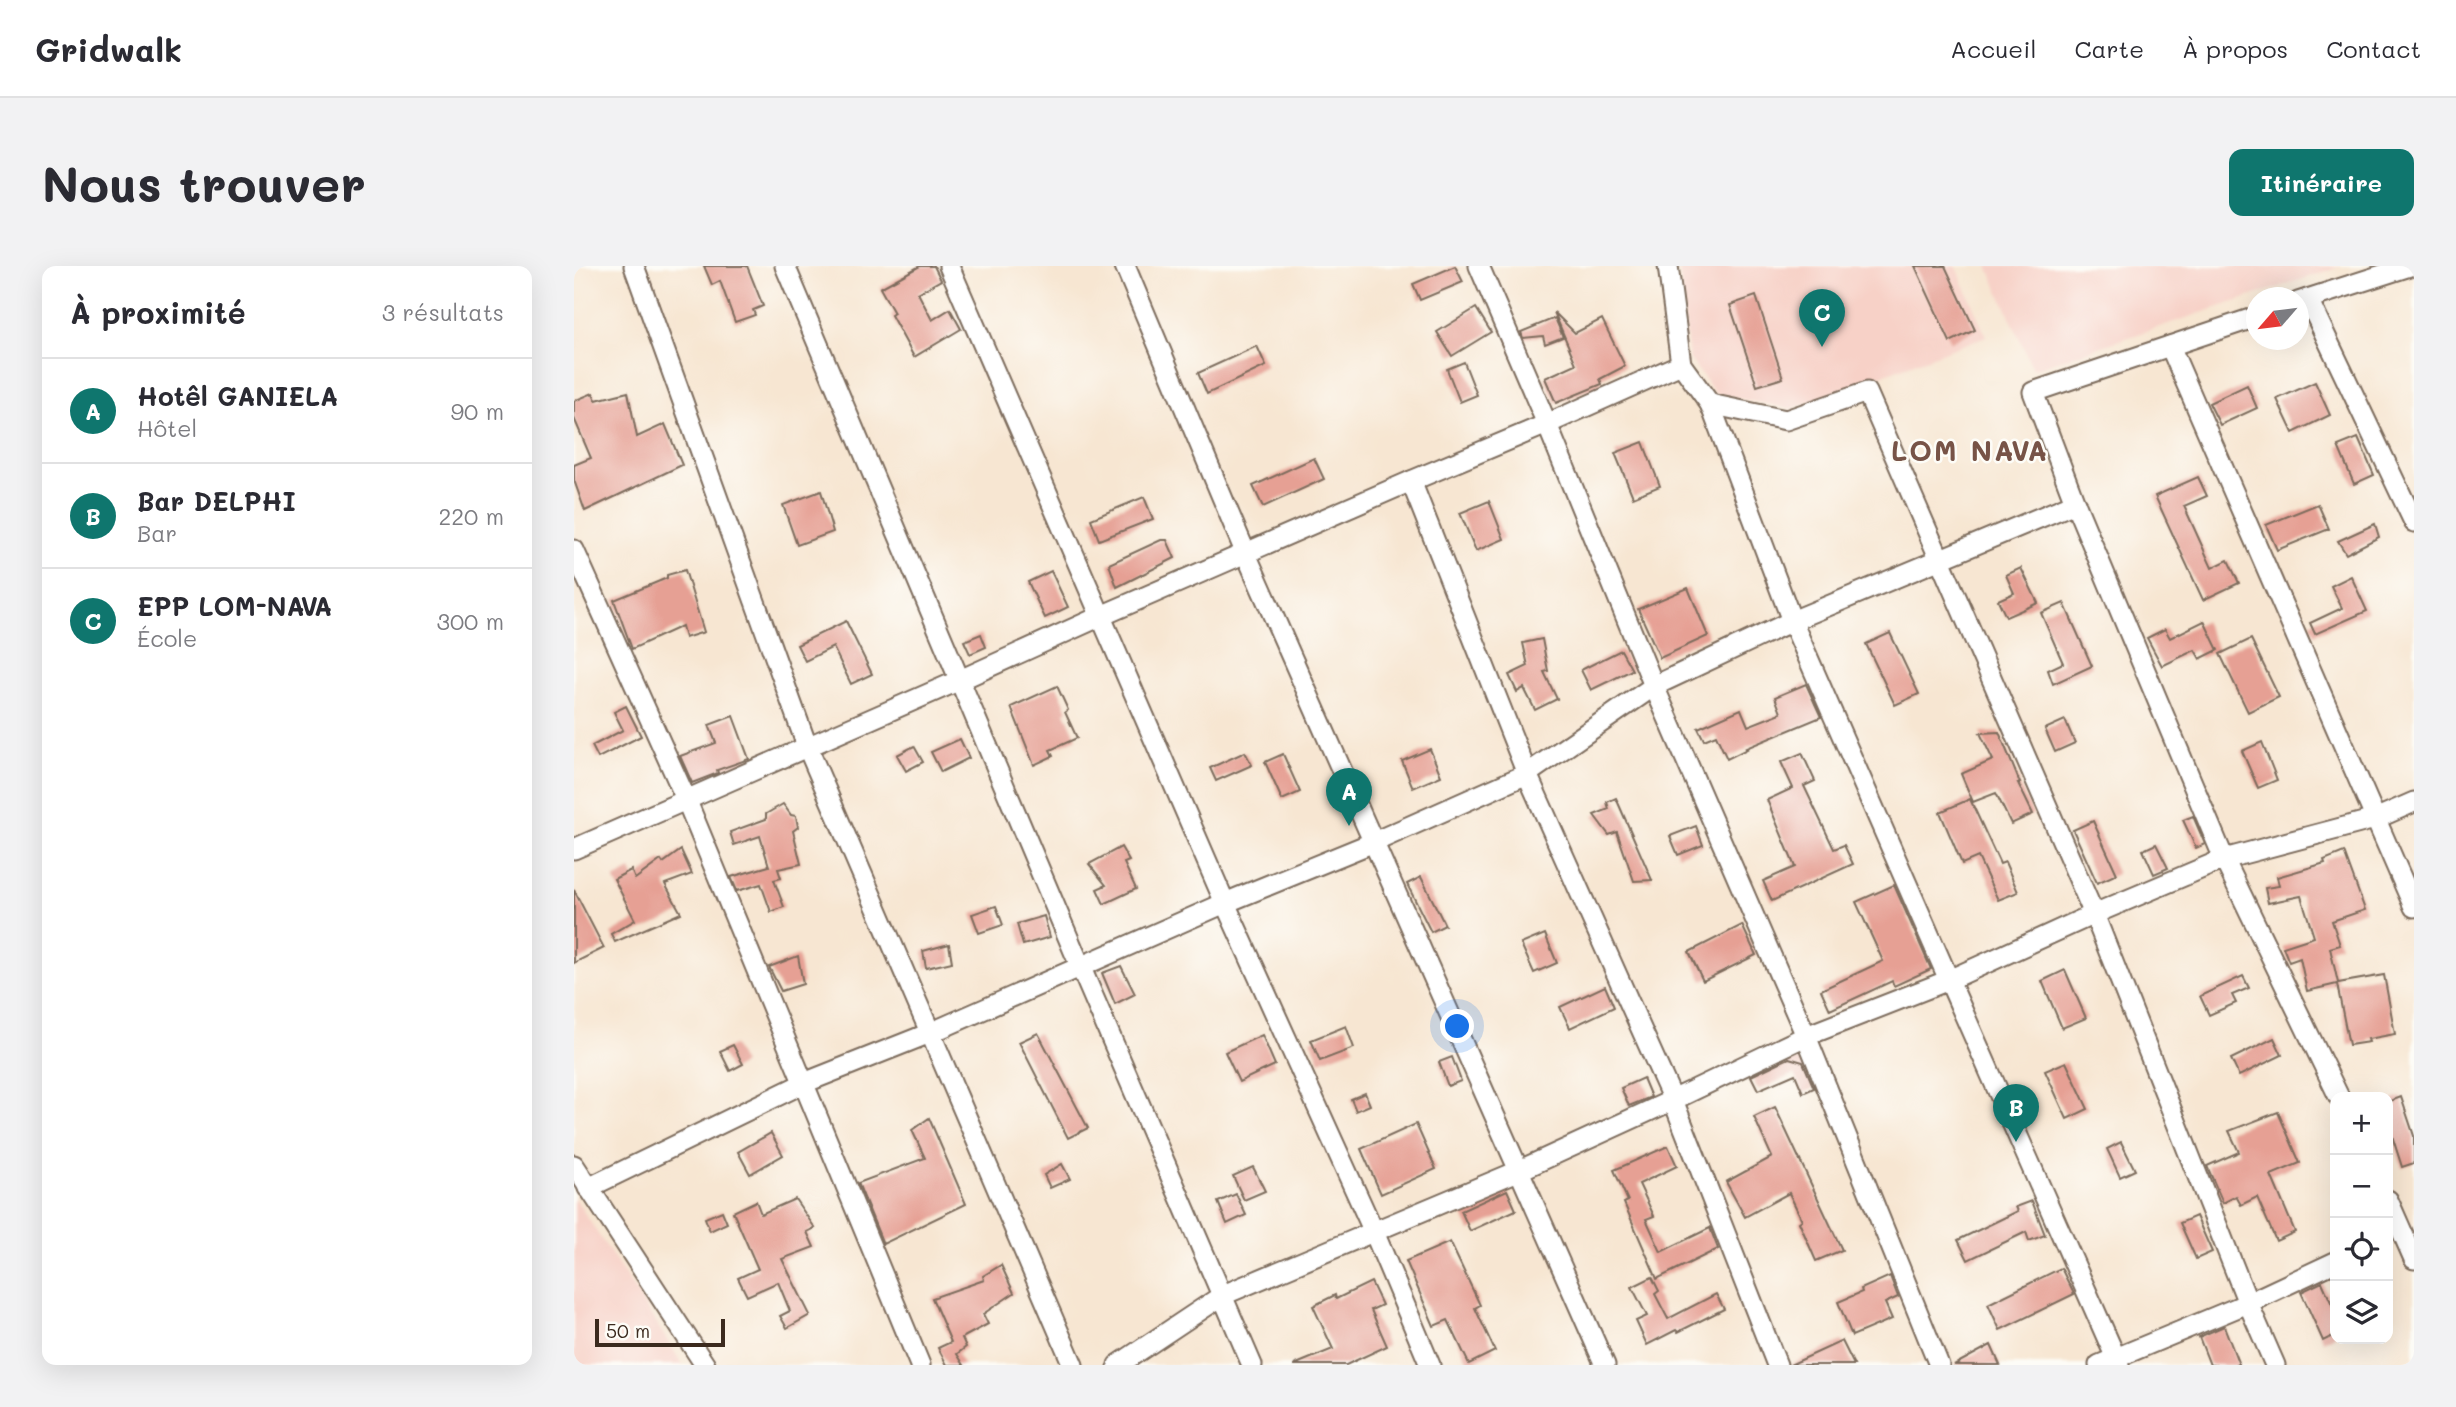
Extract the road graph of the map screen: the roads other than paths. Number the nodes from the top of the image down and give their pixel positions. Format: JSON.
{"nodes":[{"id":1,"x":634,"y":266,"type":"edge"},
{"id":2,"x":785,"y":266,"type":"edge"},
{"id":3,"x":949,"y":266,"type":"edge"},
{"id":4,"x":1125,"y":266,"type":"edge"},
{"id":5,"x":1479,"y":266,"type":"edge"},
{"id":6,"x":1668,"y":266,"type":"edge"},
{"id":7,"x":2410,"y":266,"type":"edge"},
{"id":8,"x":2309,"y":299,"type":"edge"},
{"id":9,"x":2309,"y":313,"type":"edge"},
{"id":10,"x":2246,"y":320,"type":"edge"},
{"id":11,"x":2170,"y":346,"type":"junction"},
{"id":12,"x":1681,"y":364,"type":"junction"},
{"id":13,"x":1710,"y":404,"type":"junction"},
{"id":14,"x":1547,"y":424,"type":"junction"},
{"id":15,"x":1411,"y":481,"type":"junction"},
{"id":16,"x":2076,"y":503,"type":"junction"},
{"id":17,"x":2414,"y":522,"type":"edge"},
{"id":18,"x":574,"y":550,"type":"edge"},
{"id":19,"x":1246,"y":554,"type":"junction"},
{"id":20,"x":1942,"y":561,"type":"junction"},
{"id":21,"x":1101,"y":616,"type":"junction"},
{"id":22,"x":1792,"y":621,"type":"junction"},
{"id":23,"x":960,"y":681,"type":"junction"},
{"id":24,"x":1654,"y":686,"type":"junction"},
{"id":25,"x":807,"y":746,"type":"junction"},
{"id":26,"x":1527,"y":775,"type":"junction"},
{"id":27,"x":686,"y":799,"type":"junction"},
{"id":28,"x":2414,"y":802,"type":"edge"},
{"id":29,"x":2375,"y":819,"type":"junction"},
{"id":30,"x":1374,"y":842,"type":"junction"},
{"id":31,"x":574,"y":849,"type":"edge"},
{"id":32,"x":2224,"y":859,"type":"junction"},
{"id":33,"x":1225,"y":903,"type":"junction"},
{"id":34,"x":2414,"y":907,"type":"edge"},
{"id":35,"x":2094,"y":914,"type":"junction"},
{"id":36,"x":1081,"y":968,"type":"junction"},
{"id":37,"x":1949,"y":980,"type":"junction"},
{"id":38,"x":930,"y":1033,"type":"junction"},
{"id":39,"x":1806,"y":1036,"type":"junction"},
{"id":40,"x":804,"y":1083,"type":"junction"},
{"id":41,"x":2337,"y":1092,"type":"edge"},
{"id":42,"x":1673,"y":1100,"type":"junction"},
{"id":43,"x":574,"y":1165,"type":"edge"},
{"id":44,"x":1518,"y":1171,"type":"junction"},
{"id":45,"x":588,"y":1188,"type":"junction"},
{"id":46,"x":2393,"y":1212,"type":"edge"},
{"id":47,"x":2401,"y":1231,"type":"edge"},
{"id":48,"x":1374,"y":1232,"type":"junction"},
{"id":49,"x":2414,"y":1259,"type":"edge"},
{"id":50,"x":2330,"y":1264,"type":"edge"},
{"id":51,"x":1223,"y":1295,"type":"junction"},
{"id":52,"x":2248,"y":1303,"type":"junction"},
{"id":53,"x":2111,"y":1363,"type":"edge"},
{"id":54,"x":705,"y":1365,"type":"edge"},
{"id":55,"x":919,"y":1365,"type":"edge"},
{"id":56,"x":1073,"y":1365,"type":"edge"},
{"id":57,"x":1118,"y":1365,"type":"edge"},
{"id":58,"x":1252,"y":1365,"type":"edge"},
{"id":59,"x":1430,"y":1365,"type":"edge"},
{"id":60,"x":1605,"y":1365,"type":"edge"},
{"id":61,"x":1777,"y":1365,"type":"edge"},
{"id":62,"x":1939,"y":1365,"type":"edge"},
{"id":63,"x":2275,"y":1365,"type":"edge"}],
"edges":[{"from":1,"to":25,"type":"street"},
{"from":2,"to":23,"type":"street"},
{"from":3,"to":21,"type":"street"},
{"from":4,"to":19,"type":"street"},
{"from":5,"to":14,"type":"street"},
{"from":6,"to":12,"type":"street"},
{"from":7,"to":8,"type":"street"},
{"from":9,"to":17,"type":"street"},
{"from":10,"to":11,"type":"street"},
{"from":11,"to":16,"type":"street"},
{"from":11,"to":29,"type":"street"},
{"from":12,"to":13,"type":"street"},
{"from":12,"to":14,"type":"street"},
{"from":13,"to":20,"type":"street"},
{"from":13,"to":22,"type":"street"},
{"from":14,"to":15,"type":"street"},
{"from":14,"to":24,"type":"street"},
{"from":15,"to":19,"type":"street"},
{"from":15,"to":26,"type":"street"},
{"from":16,"to":20,"type":"street"},
{"from":16,"to":32,"type":"street"},
{"from":18,"to":27,"type":"street"},
{"from":19,"to":21,"type":"street"},
{"from":19,"to":30,"type":"street"},
{"from":20,"to":22,"type":"street"},
{"from":20,"to":35,"type":"street"},
{"from":21,"to":23,"type":"street"},
{"from":21,"to":33,"type":"street"},
{"from":22,"to":24,"type":"street"},
{"from":22,"to":37,"type":"street"},
{"from":23,"to":25,"type":"street"},
{"from":23,"to":36,"type":"street"},
{"from":24,"to":26,"type":"street"},
{"from":24,"to":39,"type":"street"},
{"from":25,"to":27,"type":"street"},
{"from":25,"to":38,"type":"street"},
{"from":26,"to":30,"type":"street"},
{"from":26,"to":42,"type":"street"},
{"from":27,"to":31,"type":"street"},
{"from":27,"to":40,"type":"street"},
{"from":28,"to":29,"type":"street"},
{"from":29,"to":32,"type":"street"},
{"from":29,"to":34,"type":"street"},
{"from":30,"to":33,"type":"street"},
{"from":30,"to":44,"type":"street"},
{"from":32,"to":35,"type":"street"},
{"from":32,"to":41,"type":"street"},
{"from":33,"to":36,"type":"street"},
{"from":33,"to":48,"type":"street"},
{"from":35,"to":37,"type":"street"},
{"from":35,"to":52,"type":"street"},
{"from":36,"to":38,"type":"street"},
{"from":36,"to":51,"type":"street"},
{"from":37,"to":39,"type":"street"},
{"from":37,"to":53,"type":"street"},
{"from":38,"to":40,"type":"street"},
{"from":38,"to":56,"type":"street"},
{"from":39,"to":42,"type":"street"},
{"from":39,"to":62,"type":"street"},
{"from":40,"to":45,"type":"street"},
{"from":40,"to":55,"type":"street"},
{"from":42,"to":44,"type":"street"},
{"from":42,"to":61,"type":"street"},
{"from":43,"to":45,"type":"street"},
{"from":44,"to":48,"type":"street"},
{"from":44,"to":60,"type":"street"},
{"from":45,"to":54,"type":"street"},
{"from":46,"to":47,"type":"street"},
{"from":47,"to":49,"type":"street"},
{"from":48,"to":51,"type":"street"},
{"from":48,"to":59,"type":"street"},
{"from":50,"to":52,"type":"street"},
{"from":51,"to":57,"type":"street"},
{"from":51,"to":58,"type":"street"},
{"from":52,"to":53,"type":"street"},
{"from":52,"to":63,"type":"street"}]}
